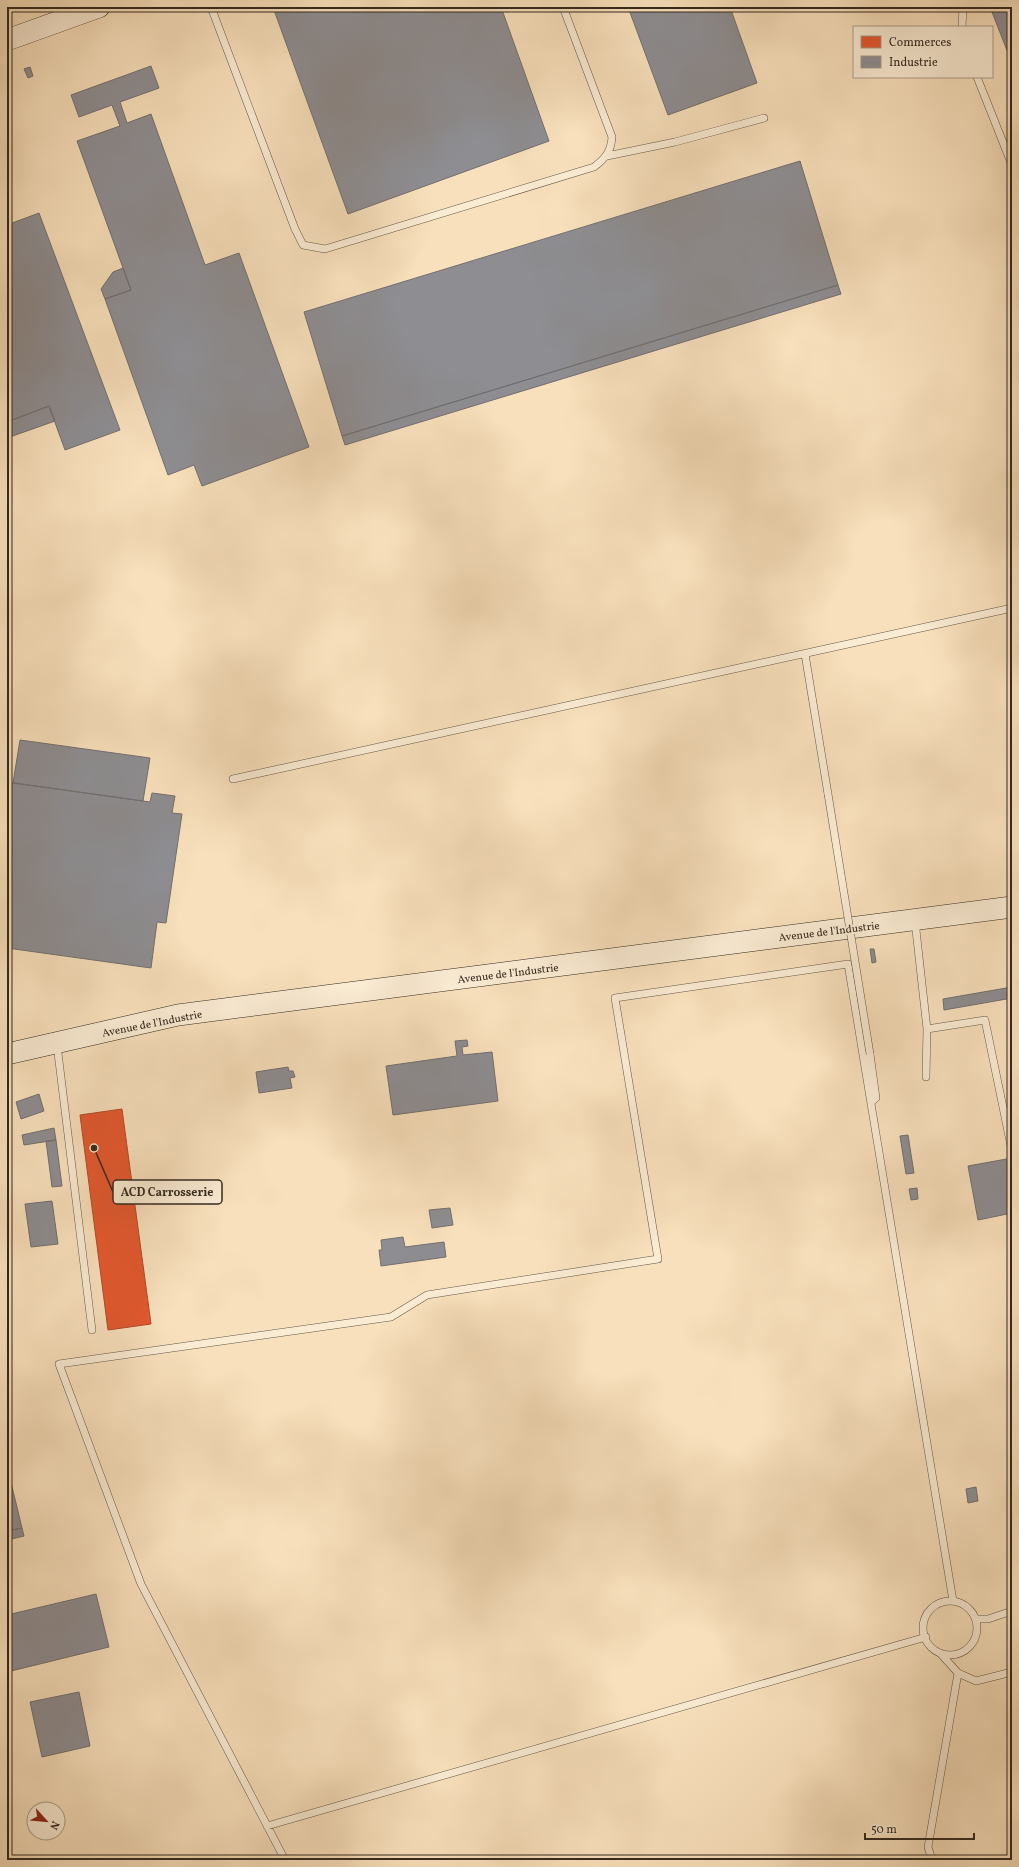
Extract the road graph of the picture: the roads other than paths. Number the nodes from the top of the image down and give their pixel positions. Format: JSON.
{"nodes":[{"id":1,"x":99,"y":7,"type":"edge"},
{"id":2,"x":210,"y":7,"type":"edge"},
{"id":3,"x":563,"y":7,"type":"edge"},
{"id":4,"x":963,"y":7,"type":"edge"},
{"id":5,"x":962,"y":26,"type":"edge"},
{"id":6,"x":7,"y":40,"type":"edge"},
{"id":7,"x":977,"y":78,"type":"edge"},
{"id":8,"x":764,"y":118,"type":"dead end"},
{"id":9,"x":607,"y":156,"type":"junction"},
{"id":10,"x":1012,"y":165,"type":"edge"},
{"id":11,"x":1012,"y":608,"type":"edge"},
{"id":12,"x":804,"y":654,"type":"junction"},
{"id":13,"x":233,"y":779,"type":"dead end"},
{"id":14,"x":1012,"y":907,"type":"edge"},
{"id":15,"x":915,"y":920,"type":"junction"},
{"id":16,"x":928,"y":1029,"type":"junction"},
{"id":17,"x":56,"y":1043,"type":"junction"},
{"id":18,"x":7,"y":1054,"type":"edge"},
{"id":19,"x":926,"y":1077,"type":"dead end"},
{"id":20,"x":871,"y":1102,"type":"junction"},
{"id":21,"x":1012,"y":1151,"type":"edge"},
{"id":22,"x":92,"y":1330,"type":"dead end"},
{"id":23,"x":953,"y":1601,"type":"junction"},
{"id":24,"x":1012,"y":1611,"type":"edge"},
{"id":25,"x":976,"y":1619,"type":"junction"},
{"id":26,"x":926,"y":1637,"type":"junction"},
{"id":27,"x":940,"y":1653,"type":"junction"},
{"id":28,"x":1012,"y":1672,"type":"edge"},
{"id":29,"x":958,"y":1673,"type":"junction"},
{"id":30,"x":267,"y":1826,"type":"junction"},
{"id":31,"x":285,"y":1860,"type":"edge"},
{"id":32,"x":932,"y":1860,"type":"edge"}],
"edges":[{"from":1,"to":6,"type":"street"},
{"from":2,"to":9,"type":"lane"},
{"from":3,"to":9,"type":"lane"},
{"from":4,"to":5,"type":"lane"},
{"from":7,"to":10,"type":"lane"},
{"from":8,"to":9,"type":"lane"},
{"from":11,"to":12,"type":"lane"},
{"from":12,"to":13,"type":"lane"},
{"from":12,"to":20,"type":"lane","bridge":true},
{"from":14,"to":15,"type":"street","name":"Avenue de l'Industrie"},
{"from":15,"to":16,"type":"lane"},
{"from":15,"to":17,"type":"street","name":"Avenue de l'Industrie"},
{"from":16,"to":19,"type":"lane"},
{"from":16,"to":21,"type":"lane"},
{"from":17,"to":18,"type":"street","name":"Avenue de l'Industrie"},
{"from":17,"to":22,"type":"lane"},
{"from":20,"to":23,"type":"lane"},
{"from":20,"to":30,"type":"lane"},
{"from":23,"to":25,"type":"lane"},
{"from":23,"to":26,"type":"lane"},
{"from":24,"to":25,"type":"lane"},
{"from":25,"to":27,"type":"lane"},
{"from":26,"to":27,"type":"lane"},
{"from":26,"to":30,"type":"lane"},
{"from":27,"to":29,"type":"lane"},
{"from":28,"to":29,"type":"lane"},
{"from":29,"to":32,"type":"lane"},
{"from":30,"to":31,"type":"lane"}]}
